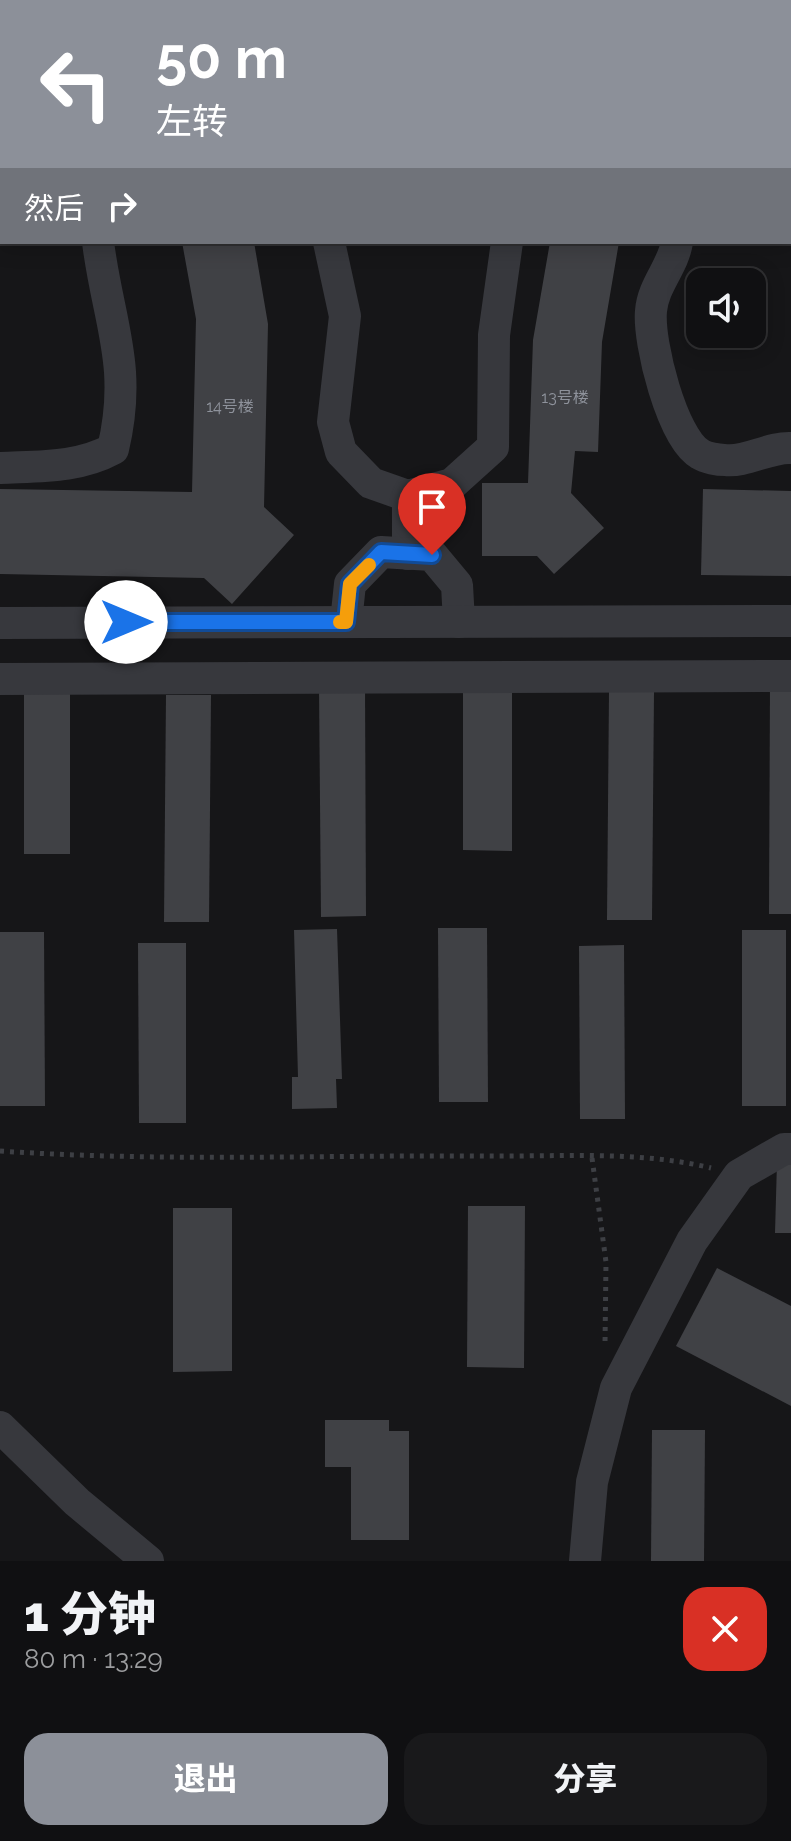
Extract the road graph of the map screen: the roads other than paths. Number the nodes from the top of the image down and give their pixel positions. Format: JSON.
{"nodes":[{"id":1,"x":98,"y":244,"type":"edge"},
{"id":2,"x":329,"y":244,"type":"edge"},
{"id":3,"x":507,"y":244,"type":"edge"},
{"id":4,"x":676,"y":244,"type":"edge"},
{"id":5,"x":791,"y":448,"type":"edge"},
{"id":6,"x":0,"y":468,"type":"edge"},
{"id":7,"x":408,"y":496,"type":"junction"},
{"id":8,"x":408,"y":554,"type":"junction"},
{"id":9,"x":791,"y":621,"type":"edge"},
{"id":10,"x":346,"y":622,"type":"junction"},
{"id":11,"x":459,"y":622,"type":"junction"},
{"id":12,"x":0,"y":623,"type":"edge"},
{"id":13,"x":791,"y":676,"type":"edge"},
{"id":14,"x":0,"y":679,"type":"edge"},
{"id":15,"x":791,"y":1149,"type":"edge"},
{"id":16,"x":0,"y":1427,"type":"edge"},
{"id":17,"x":148,"y":1561,"type":"edge"},
{"id":18,"x":585,"y":1561,"type":"edge"}],
"edges":[{"from":1,"to":6,"type":"lane"},
{"from":2,"to":7,"type":"lane"},
{"from":3,"to":7,"type":"lane"},
{"from":4,"to":5,"type":"lane"},
{"from":7,"to":8,"type":"lane"},
{"from":8,"to":10,"type":"lane"},
{"from":8,"to":11,"type":"lane"},
{"from":9,"to":11,"type":"lane"},
{"from":10,"to":11,"type":"lane"},
{"from":10,"to":12,"type":"lane"},
{"from":13,"to":14,"type":"lane"},
{"from":15,"to":18,"type":"lane"},
{"from":16,"to":17,"type":"lane"}]}
